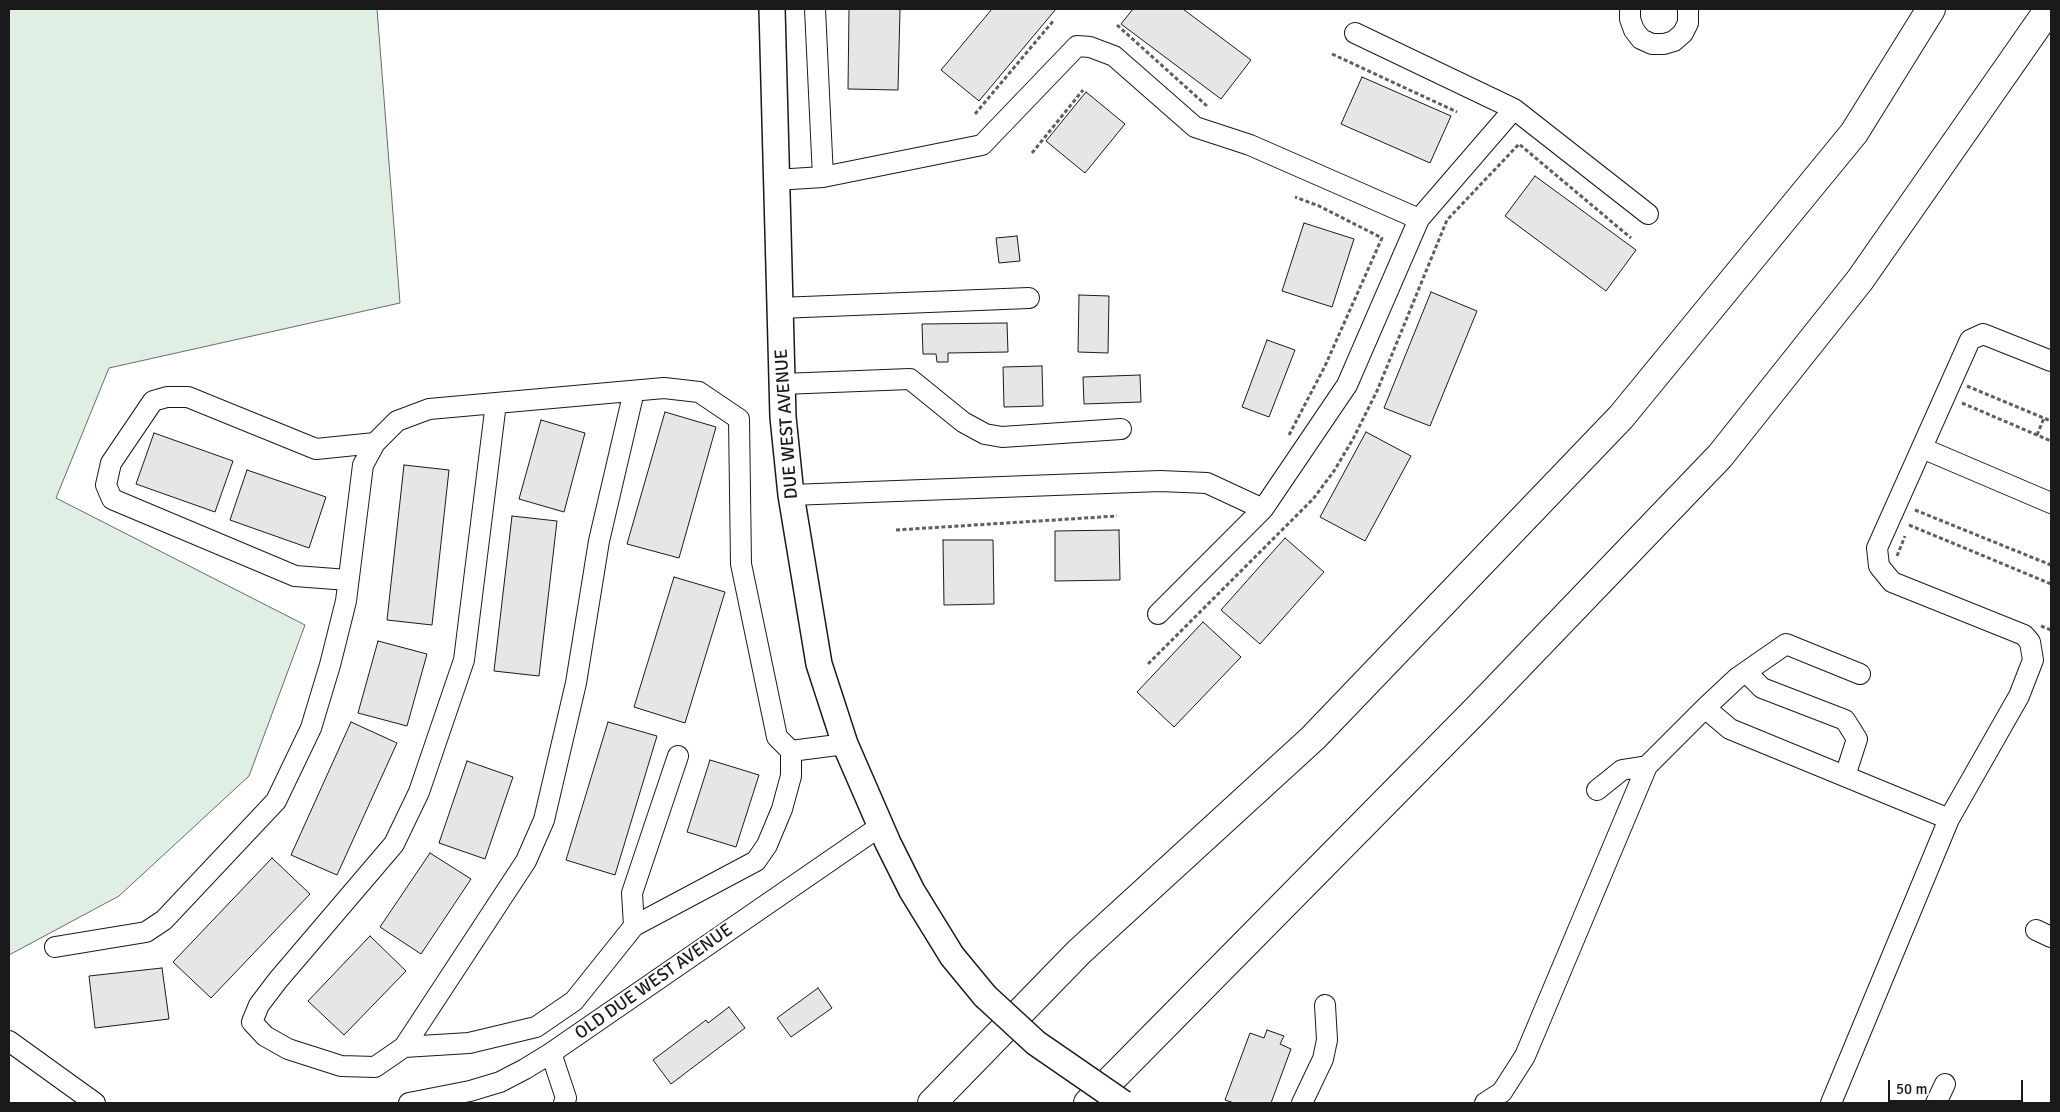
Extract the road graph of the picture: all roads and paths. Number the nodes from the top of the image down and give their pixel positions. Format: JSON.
{"nodes":[{"id":1,"x":772,"y":9,"type":"edge"},
{"id":2,"x":815,"y":9,"type":"edge"},
{"id":3,"x":1630,"y":9,"type":"edge"},
{"id":4,"x":1688,"y":9,"type":"edge"},
{"id":5,"x":1931,"y":9,"type":"edge"},
{"id":6,"x":2050,"y":9,"type":"edge"},
{"id":7,"x":1054,"y":20,"type":"dead end"},
{"id":8,"x":1116,"y":25,"type":"dead end"},
{"id":9,"x":1355,"y":32,"type":"dead end"},
{"id":10,"x":1332,"y":54,"type":"dead end"},
{"id":11,"x":1083,"y":90,"type":"dead end"},
{"id":12,"x":1208,"y":107,"type":"dead end"},
{"id":13,"x":1514,"y":109,"type":"junction"},
{"id":14,"x":1457,"y":112,"type":"dead end"},
{"id":15,"x":975,"y":114,"type":"dead end"},
{"id":16,"x":1519,"y":144,"type":"dead end"},
{"id":17,"x":1032,"y":153,"type":"dead end"},
{"id":18,"x":823,"y":177,"type":"junction"},
{"id":19,"x":775,"y":180,"type":"junction"},
{"id":20,"x":1295,"y":197,"type":"dead end"},
{"id":21,"x":1648,"y":214,"type":"dead end"},
{"id":22,"x":1419,"y":219,"type":"junction"},
{"id":23,"x":1631,"y":238,"type":"dead end"},
{"id":24,"x":1029,"y":298,"type":"dead end"},
{"id":25,"x":779,"y":308,"type":"junction"},
{"id":26,"x":2051,"y":361,"type":"edge"},
{"id":27,"x":1970,"y":380,"type":"dead end"},
{"id":28,"x":782,"y":384,"type":"junction"},
{"id":29,"x":1967,"y":386,"type":"junction"},
{"id":30,"x":634,"y":391,"type":"junction"},
{"id":31,"x":1960,"y":402,"type":"junction"},
{"id":32,"x":496,"y":403,"type":"junction"},
{"id":33,"x":1956,"y":410,"type":"dead end"},
{"id":34,"x":2044,"y":418,"type":"junction"},
{"id":35,"x":2051,"y":420,"type":"edge"},
{"id":36,"x":1122,"y":429,"type":"dead end"},
{"id":37,"x":2037,"y":435,"type":"junction"},
{"id":38,"x":2051,"y":440,"type":"edge"},
{"id":39,"x":375,"y":443,"type":"junction"},
{"id":40,"x":1284,"y":443,"type":"dead end"},
{"id":41,"x":1922,"y":448,"type":"junction"},
{"id":42,"x":791,"y":495,"type":"junction"},
{"id":43,"x":1917,"y":501,"type":"dead end"},
{"id":44,"x":2051,"y":503,"type":"edge"},
{"id":45,"x":1263,"y":509,"type":"junction"},
{"id":46,"x":1914,"y":509,"type":"junction"},
{"id":47,"x":1117,"y":516,"type":"dead end"},
{"id":48,"x":1909,"y":525,"type":"junction"},
{"id":49,"x":896,"y":530,"type":"dead end"},
{"id":50,"x":1895,"y":563,"type":"dead end"},
{"id":51,"x":2051,"y":565,"type":"edge"},
{"id":52,"x":348,"y":580,"type":"junction"},
{"id":53,"x":2051,"y":584,"type":"edge"},
{"id":54,"x":1158,"y":614,"type":"dead end"},
{"id":55,"x":2036,"y":624,"type":"dead end"},
{"id":56,"x":2041,"y":632,"type":"dead end"},
{"id":57,"x":1746,"y":672,"type":"junction"},
{"id":58,"x":1860,"y":674,"type":"dead end"},
{"id":59,"x":1705,"y":708,"type":"junction"},
{"id":60,"x":846,"y":744,"type":"junction"},
{"id":61,"x":791,"y":751,"type":"junction"},
{"id":62,"x":678,"y":756,"type":"dead end"},
{"id":63,"x":1646,"y":766,"type":"junction"},
{"id":64,"x":1845,"y":776,"type":"junction"},
{"id":65,"x":1597,"y":790,"type":"dead end"},
{"id":66,"x":1949,"y":818,"type":"junction"},
{"id":67,"x":882,"y":825,"type":"junction"},
{"id":68,"x":634,"y":926,"type":"junction"},
{"id":69,"x":55,"y":947,"type":"dead end"},
{"id":70,"x":1325,"y":1005,"type":"dead end"},
{"id":71,"x":9,"y":1041,"type":"edge"},
{"id":72,"x":404,"y":1047,"type":"junction"},
{"id":73,"x":551,"y":1053,"type":"junction"},
{"id":74,"x":1945,"y":1084,"type":"dead end"},
{"id":75,"x":95,"y":1103,"type":"edge"},
{"id":76,"x":409,"y":1103,"type":"edge"},
{"id":77,"x":564,"y":1103,"type":"edge"},
{"id":78,"x":932,"y":1103,"type":"edge"},
{"id":79,"x":1088,"y":1103,"type":"edge"},
{"id":80,"x":1123,"y":1103,"type":"edge"},
{"id":81,"x":1302,"y":1103,"type":"edge"},
{"id":82,"x":1485,"y":1103,"type":"edge"},
{"id":83,"x":1831,"y":1103,"type":"edge"},
{"id":84,"x":1936,"y":1103,"type":"edge"}],
"edges":[{"from":1,"to":19,"type":"main road","name":"DUE WEST AVENUE"},
{"from":2,"to":18,"type":"street"},
{"from":3,"to":4,"type":"street"},
{"from":5,"to":78,"type":"highway"},
{"from":6,"to":79,"type":"highway"},
{"from":7,"to":15,"type":"path"},
{"from":8,"to":12,"type":"path"},
{"from":9,"to":13,"type":"street"},
{"from":10,"to":14,"type":"path"},
{"from":11,"to":17,"type":"path"},
{"from":13,"to":21,"type":"street"},
{"from":13,"to":22,"type":"street"},
{"from":16,"to":23,"type":"path"},
{"from":18,"to":19,"type":"street"},
{"from":18,"to":22,"type":"street"},
{"from":19,"to":25,"type":"main road","name":"DUE WEST AVENUE"},
{"from":20,"to":40,"type":"path"},
{"from":22,"to":45,"type":"street"},
{"from":24,"to":25,"type":"street"},
{"from":25,"to":28,"type":"main road","name":"DUE WEST AVENUE"},
{"from":26,"to":41,"type":"street"},
{"from":27,"to":29,"type":"path"},
{"from":28,"to":36,"type":"street"},
{"from":28,"to":42,"type":"main road","name":"DUE WEST AVENUE"},
{"from":29,"to":31,"type":"path"},
{"from":29,"to":34,"type":"path"},
{"from":30,"to":32,"type":"street"},
{"from":30,"to":61,"type":"street"},
{"from":30,"to":72,"type":"street"},
{"from":31,"to":33,"type":"path"},
{"from":31,"to":37,"type":"path"},
{"from":32,"to":39,"type":"street"},
{"from":32,"to":72,"type":"street"},
{"from":34,"to":35,"type":"path"},
{"from":34,"to":37,"type":"path"},
{"from":37,"to":38,"type":"path"},
{"from":39,"to":52,"type":"street"},
{"from":39,"to":52,"type":"street"},
{"from":41,"to":44,"type":"street"},
{"from":41,"to":66,"type":"street"},
{"from":42,"to":45,"type":"street"},
{"from":42,"to":60,"type":"main road","name":"DUE WEST AVENUE"},
{"from":43,"to":46,"type":"path"},
{"from":45,"to":54,"type":"street"},
{"from":46,"to":48,"type":"path"},
{"from":46,"to":51,"type":"path"},
{"from":47,"to":49,"type":"path"},
{"from":48,"to":50,"type":"path"},
{"from":48,"to":53,"type":"path"},
{"from":52,"to":69,"type":"street"},
{"from":55,"to":56,"type":"path"},
{"from":57,"to":58,"type":"street"},
{"from":57,"to":59,"type":"street"},
{"from":57,"to":64,"type":"street"},
{"from":59,"to":63,"type":"street"},
{"from":59,"to":64,"type":"street"},
{"from":60,"to":61,"type":"street"},
{"from":60,"to":67,"type":"main road","name":"DUE WEST AVENUE"},
{"from":61,"to":68,"type":"street"},
{"from":62,"to":68,"type":"street"},
{"from":63,"to":65,"type":"street"},
{"from":63,"to":82,"type":"street"},
{"from":64,"to":66,"type":"street"},
{"from":66,"to":83,"type":"street"},
{"from":67,"to":73,"type":"street","name":"OLD DUE WEST AVENUE"},
{"from":67,"to":80,"type":"main road","name":"DUE WEST AVENUE","bridge":true},
{"from":68,"to":72,"type":"street"},
{"from":70,"to":81,"type":"street"},
{"from":71,"to":75,"type":"street"},
{"from":73,"to":76,"type":"street","name":"OLD DUE WEST AVENUE"},
{"from":73,"to":77,"type":"street"},
{"from":74,"to":84,"type":"street"}]}
